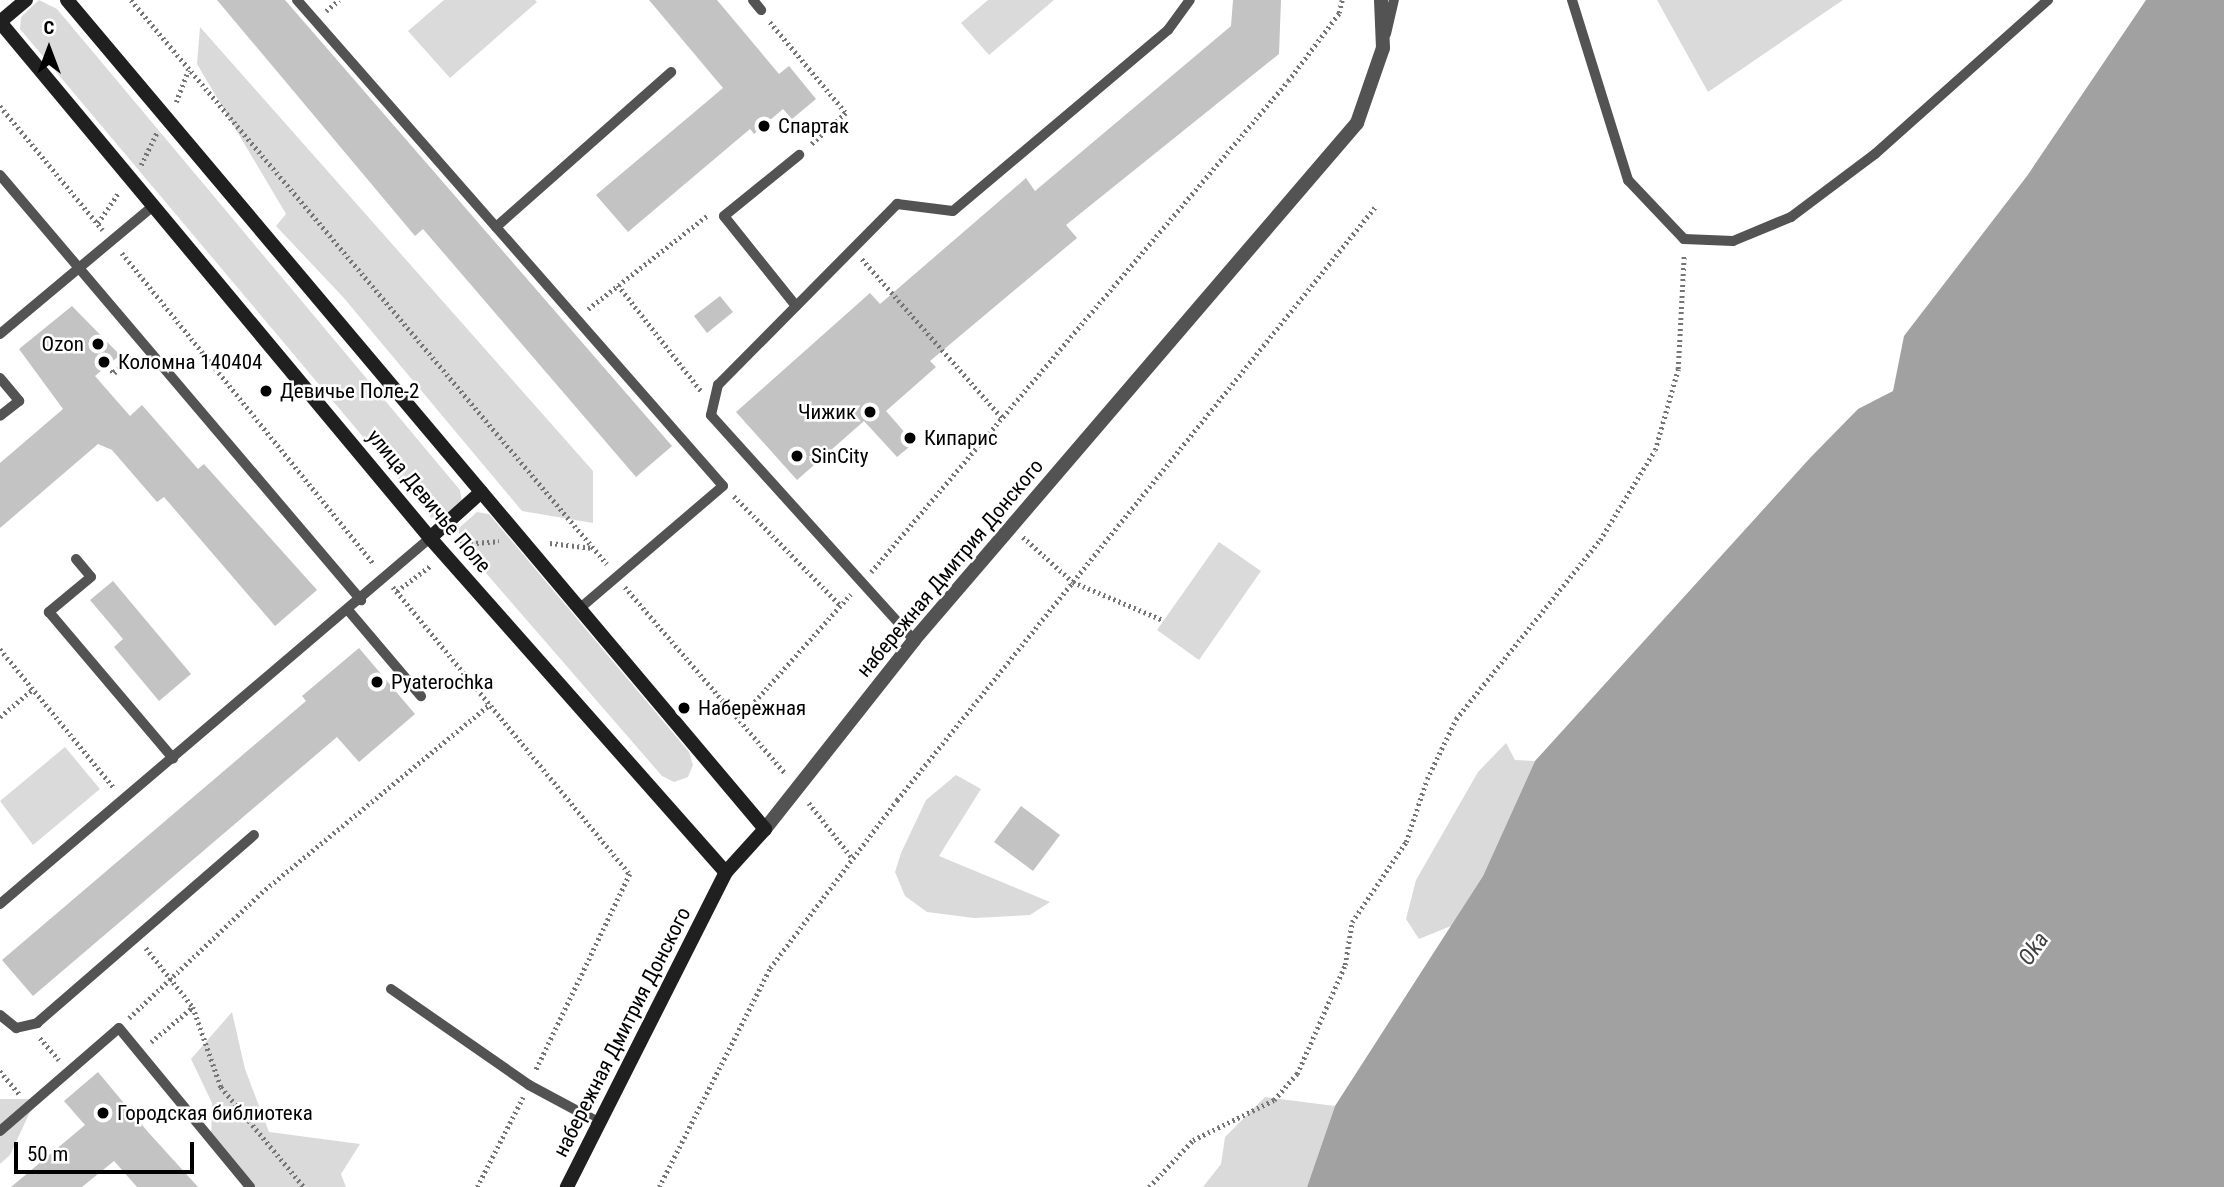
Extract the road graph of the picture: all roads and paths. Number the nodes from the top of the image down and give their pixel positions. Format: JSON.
{"nodes":[{"id":1,"x":26,"y":0,"type":"edge"},
{"id":2,"x":67,"y":0,"type":"edge"},
{"id":3,"x":131,"y":0,"type":"edge"},
{"id":4,"x":297,"y":0,"type":"edge"},
{"id":5,"x":752,"y":0,"type":"edge"},
{"id":6,"x":1189,"y":0,"type":"edge"},
{"id":7,"x":1342,"y":0,"type":"edge"},
{"id":8,"x":1381,"y":0,"type":"edge"},
{"id":9,"x":1394,"y":0,"type":"edge"},
{"id":10,"x":1572,"y":0,"type":"edge"},
{"id":11,"x":2048,"y":0,"type":"edge"},
{"id":12,"x":761,"y":10,"type":"joint"},
{"id":13,"x":0,"y":22,"type":"edge"},
{"id":14,"x":1383,"y":48,"type":"junction"},
{"id":15,"x":188,"y":70,"type":"junction"},
{"id":16,"x":671,"y":72,"type":"dead end"},
{"id":17,"x":169,"y":121,"type":"junction"},
{"id":18,"x":799,"y":155,"type":"joint"},
{"id":19,"x":0,"y":175,"type":"edge"},
{"id":20,"x":132,"y":180,"type":"junction"},
{"id":21,"x":153,"y":206,"type":"junction"},
{"id":22,"x":1376,"y":206,"type":"dead end"},
{"id":23,"x":724,"y":216,"type":"junction"},
{"id":24,"x":98,"y":223,"type":"dead end"},
{"id":25,"x":496,"y":227,"type":"junction"},
{"id":26,"x":1684,"y":239,"type":"junction"},
{"id":27,"x":853,"y":249,"type":"junction"},
{"id":28,"x":80,"y":270,"type":"junction"},
{"id":29,"x":618,"y":285,"type":"junction"},
{"id":30,"x":796,"y":306,"type":"junction"},
{"id":31,"x":576,"y":318,"type":"junction"},
{"id":32,"x":0,"y":334,"type":"edge"},
{"id":33,"x":144,"y":346,"type":"junction"},
{"id":34,"x":107,"y":366,"type":"dead end"},
{"id":35,"x":690,"y":376,"type":"dead end"},
{"id":36,"x":0,"y":378,"type":"edge"},
{"id":37,"x":0,"y":416,"type":"edge"},
{"id":38,"x":1002,"y":418,"type":"junction"},
{"id":39,"x":723,"y":486,"type":"junction"},
{"id":40,"x":481,"y":492,"type":"junction"},
{"id":41,"x":1012,"y":527,"type":"junction"},
{"id":42,"x":430,"y":538,"type":"junction"},
{"id":43,"x":524,"y":541,"type":"junction"},
{"id":44,"x":594,"y":548,"type":"junction"},
{"id":45,"x":446,"y":555,"type":"junction"},
{"id":46,"x":76,"y":559,"type":"dead end"},
{"id":47,"x":617,"y":577,"type":"junction"},
{"id":48,"x":862,"y":582,"type":"junction"},
{"id":49,"x":1073,"y":582,"type":"junction"},
{"id":50,"x":397,"y":592,"type":"dead end"},
{"id":51,"x":360,"y":600,"type":"junction"},
{"id":52,"x":841,"y":606,"type":"junction"},
{"id":53,"x":579,"y":609,"type":"junction"},
{"id":54,"x":348,"y":610,"type":"junction"},
{"id":55,"x":1163,"y":620,"type":"dead end"},
{"id":56,"x":914,"y":640,"type":"junction"},
{"id":57,"x":0,"y":649,"type":"edge"},
{"id":58,"x":33,"y":689,"type":"junction"},
{"id":59,"x":421,"y":696,"type":"dead end"},
{"id":60,"x":490,"y":704,"type":"dead end"},
{"id":61,"x":0,"y":717,"type":"edge"},
{"id":62,"x":740,"y":718,"type":"junction"},
{"id":63,"x":173,"y":758,"type":"junction"},
{"id":64,"x":797,"y":788,"type":"junction"},
{"id":65,"x":124,"y":799,"type":"junction"},
{"id":66,"x":765,"y":828,"type":"junction"},
{"id":67,"x":254,"y":835,"type":"dead end"},
{"id":68,"x":853,"y":859,"type":"junction"},
{"id":69,"x":726,"y":872,"type":"junction"},
{"id":70,"x":2,"y":899,"type":"edge"},
{"id":71,"x":137,"y":936,"type":"junction"},
{"id":72,"x":170,"y":978,"type":"junction"},
{"id":73,"x":391,"y":989,"type":"dead end"},
{"id":74,"x":193,"y":1006,"type":"junction"},
{"id":75,"x":0,"y":1015,"type":"edge"},
{"id":76,"x":30,"y":1026,"type":"junction"},
{"id":77,"x":119,"y":1028,"type":"junction"},
{"id":78,"x":139,"y":1052,"type":"junction"},
{"id":79,"x":0,"y":1071,"type":"edge"},
{"id":80,"x":68,"y":1071,"type":"junction"},
{"id":81,"x":28,"y":1105,"type":"junction"},
{"id":82,"x":600,"y":1123,"type":"junction"},
{"id":83,"x":0,"y":1131,"type":"edge"},
{"id":84,"x":250,"y":1187,"type":"edge"},
{"id":85,"x":304,"y":1187,"type":"edge"},
{"id":86,"x":567,"y":1187,"type":"edge"},
{"id":87,"x":659,"y":1187,"type":"edge"},
{"id":88,"x":1149,"y":1187,"type":"edge"}],
"edges":[{"from":1,"to":13,"type":"street"},
{"from":2,"to":17,"type":"street"},
{"from":3,"to":15,"type":"path"},
{"from":4,"to":25,"type":"lane"},
{"from":5,"to":12,"type":"lane"},
{"from":6,"to":27,"type":"lane"},
{"from":7,"to":38,"type":"path"},
{"from":8,"to":14,"type":"street","name":"набережная Дмитрия Донского"},
{"from":9,"to":14,"type":"lane"},
{"from":10,"to":26,"type":"lane"},
{"from":11,"to":26,"type":"lane"},
{"from":12,"to":18,"type":"path"},
{"from":13,"to":20,"type":"street","name":"улица Девичье Поле"},
{"from":14,"to":41,"type":"street","name":"набережная Дмитрия Донского"},
{"from":15,"to":17,"type":"path"},
{"from":15,"to":44,"type":"path"},
{"from":16,"to":25,"type":"lane"},
{"from":17,"to":20,"type":"path"},
{"from":17,"to":40,"type":"street"},
{"from":18,"to":23,"type":"lane"},
{"from":19,"to":28,"type":"lane"},
{"from":20,"to":21,"type":"street","name":"улица Девичье Поле"},
{"from":20,"to":24,"type":"path"},
{"from":21,"to":28,"type":"lane"},
{"from":21,"to":42,"type":"street","name":"улица Девичье Поле"},
{"from":22,"to":49,"type":"path"},
{"from":23,"to":29,"type":"path"},
{"from":23,"to":30,"type":"lane"},
{"from":25,"to":31,"type":"lane"},
{"from":26,"to":88,"type":"path"},
{"from":27,"to":30,"type":"lane"},
{"from":27,"to":38,"type":"path"},
{"from":28,"to":32,"type":"lane"},
{"from":28,"to":33,"type":"lane"},
{"from":29,"to":31,"type":"path"},
{"from":29,"to":35,"type":"path"},
{"from":30,"to":48,"type":"lane"},
{"from":31,"to":39,"type":"lane"},
{"from":33,"to":34,"type":"path"},
{"from":33,"to":51,"type":"lane"},
{"from":36,"to":37,"type":"lane"},
{"from":38,"to":48,"type":"path"},
{"from":39,"to":47,"type":"lane"},
{"from":39,"to":52,"type":"path"},
{"from":40,"to":42,"type":"street"},
{"from":40,"to":43,"type":"street"},
{"from":41,"to":49,"type":"path"},
{"from":41,"to":56,"type":"street","name":"набережная Дмитрия Донского"},
{"from":42,"to":45,"type":"street","name":"улица Девичье Поле"},
{"from":42,"to":51,"type":"lane"},
{"from":43,"to":44,"type":"path"},
{"from":43,"to":45,"type":"path"},
{"from":43,"to":53,"type":"street"},
{"from":44,"to":47,"type":"path"},
{"from":45,"to":50,"type":"path"},
{"from":45,"to":69,"type":"street","name":"улица Девичье Поле"},
{"from":46,"to":63,"type":"lane"},
{"from":47,"to":53,"type":"lane"},
{"from":47,"to":62,"type":"path"},
{"from":48,"to":52,"type":"path"},
{"from":48,"to":56,"type":"lane"},
{"from":49,"to":55,"type":"path"},
{"from":49,"to":68,"type":"path"},
{"from":51,"to":54,"type":"lane"},
{"from":52,"to":62,"type":"path"},
{"from":53,"to":66,"type":"street"},
{"from":54,"to":59,"type":"lane"},
{"from":54,"to":63,"type":"lane"},
{"from":56,"to":64,"type":"street","name":"набережная Дмитрия Донского"},
{"from":57,"to":58,"type":"path"},
{"from":58,"to":61,"type":"path"},
{"from":58,"to":65,"type":"path"},
{"from":60,"to":72,"type":"path"},
{"from":62,"to":64,"type":"path"},
{"from":63,"to":65,"type":"lane"},
{"from":64,"to":66,"type":"street","name":"набережная Дмитрия Донского"},
{"from":64,"to":68,"type":"path"},
{"from":65,"to":70,"type":"lane"},
{"from":66,"to":69,"type":"street","name":"набережная Дмитрия Донского"},
{"from":67,"to":71,"type":"lane"},
{"from":68,"to":87,"type":"path"},
{"from":69,"to":82,"type":"street","name":"набережная Дмитрия Донского"},
{"from":71,"to":72,"type":"path"},
{"from":71,"to":76,"type":"lane"},
{"from":72,"to":74,"type":"path"},
{"from":72,"to":77,"type":"path"},
{"from":73,"to":82,"type":"lane"},
{"from":74,"to":78,"type":"path"},
{"from":74,"to":85,"type":"path"},
{"from":75,"to":76,"type":"lane"},
{"from":76,"to":80,"type":"path"},
{"from":77,"to":78,"type":"lane"},
{"from":77,"to":80,"type":"lane"},
{"from":78,"to":84,"type":"lane"},
{"from":79,"to":81,"type":"path"},
{"from":80,"to":81,"type":"lane"},
{"from":81,"to":83,"type":"lane"},
{"from":82,"to":86,"type":"street","name":"набережная Дмитрия Донского"}]}
